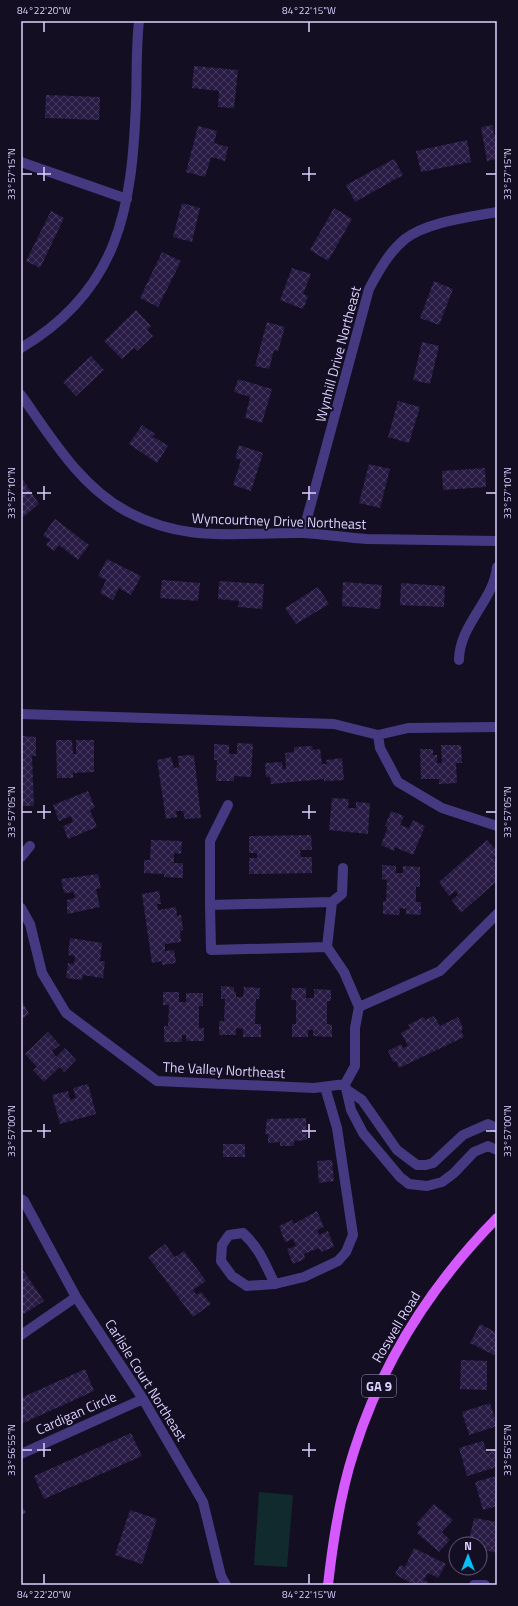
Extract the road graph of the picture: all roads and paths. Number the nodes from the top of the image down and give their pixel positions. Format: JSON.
{"nodes":[{"id":1,"x":139,"y":21,"type":"edge"},
{"id":2,"x":21,"y":162,"type":"edge"},
{"id":3,"x":127,"y":198,"type":"junction"},
{"id":4,"x":497,"y":212,"type":"edge"},
{"id":5,"x":21,"y":348,"type":"edge"},
{"id":6,"x":21,"y":395,"type":"edge"},
{"id":7,"x":304,"y":533,"type":"junction"},
{"id":8,"x":497,"y":541,"type":"edge"},
{"id":9,"x":497,"y":566,"type":"edge"},
{"id":10,"x":459,"y":660,"type":"dead end"},
{"id":11,"x":21,"y":714,"type":"edge"},
{"id":12,"x":497,"y":727,"type":"edge"},
{"id":13,"x":378,"y":735,"type":"junction"},
{"id":14,"x":228,"y":805,"type":"dead end"},
{"id":15,"x":497,"y":826,"type":"edge"},
{"id":16,"x":30,"y":846,"type":"dead end"},
{"id":17,"x":21,"y":857,"type":"edge"},
{"id":18,"x":343,"y":868,"type":"dead end"},
{"id":19,"x":332,"y":902,"type":"junction"},
{"id":20,"x":210,"y":905,"type":"junction"},
{"id":21,"x":21,"y":908,"type":"edge"},
{"id":22,"x":497,"y":914,"type":"edge"},
{"id":23,"x":327,"y":947,"type":"junction"},
{"id":24,"x":359,"y":1007,"type":"junction"},
{"id":25,"x":325,"y":1087,"type":"junction"},
{"id":26,"x":346,"y":1087,"type":"junction"},
{"id":27,"x":497,"y":1128,"type":"edge"},
{"id":28,"x":497,"y":1150,"type":"edge"},
{"id":29,"x":21,"y":1200,"type":"edge"},
{"id":30,"x":497,"y":1218,"type":"edge"},
{"id":31,"x":275,"y":1284,"type":"junction"},
{"id":32,"x":76,"y":1297,"type":"junction"},
{"id":33,"x":21,"y":1335,"type":"edge"},
{"id":34,"x":143,"y":1399,"type":"junction"},
{"id":35,"x":21,"y":1454,"type":"edge"},
{"id":36,"x":226,"y":1585,"type":"edge"},
{"id":37,"x":328,"y":1585,"type":"edge"},
{"id":38,"x":474,"y":1585,"type":"edge"},
{"id":39,"x":485,"y":1585,"type":"edge"}],
"edges":[{"from":1,"to":3,"type":"street"},
{"from":2,"to":3,"type":"street"},
{"from":3,"to":5,"type":"street"},
{"from":4,"to":7,"type":"street","name":"Wynhill Drive Northeast"},
{"from":6,"to":7,"type":"street","name":"Wyncourtney Drive Northeast"},
{"from":7,"to":8,"type":"street","name":"Wyncourtney Drive Northeast"},
{"from":9,"to":10,"type":"street"},
{"from":11,"to":13,"type":"street"},
{"from":12,"to":13,"type":"street"},
{"from":13,"to":15,"type":"street"},
{"from":14,"to":20,"type":"street"},
{"from":16,"to":17,"type":"street"},
{"from":18,"to":19,"type":"street"},
{"from":19,"to":20,"type":"street"},
{"from":19,"to":23,"type":"street"},
{"from":20,"to":23,"type":"street"},
{"from":21,"to":25,"type":"street","name":"The Valley Northeast"},
{"from":22,"to":24,"type":"street"},
{"from":23,"to":24,"type":"street"},
{"from":24,"to":26,"type":"street"},
{"from":25,"to":26,"type":"street","name":"The Valley Northeast"},
{"from":25,"to":31,"type":"street"},
{"from":26,"to":27,"type":"street"},
{"from":26,"to":28,"type":"street"},
{"from":29,"to":32,"type":"street","name":"Carlisle Court Northeast"},
{"from":30,"to":37,"type":"main road","name":"Roswell Road","number":"GA 9"},
{"from":31,"to":31,"type":"street"},
{"from":32,"to":33,"type":"street"},
{"from":32,"to":34,"type":"street","name":"Carlisle Court Northeast"},
{"from":34,"to":35,"type":"street","name":"Cardigan Circle"},
{"from":34,"to":36,"type":"street","name":"Carlisle Court Northeast"},
{"from":38,"to":39,"type":"street"}]}
